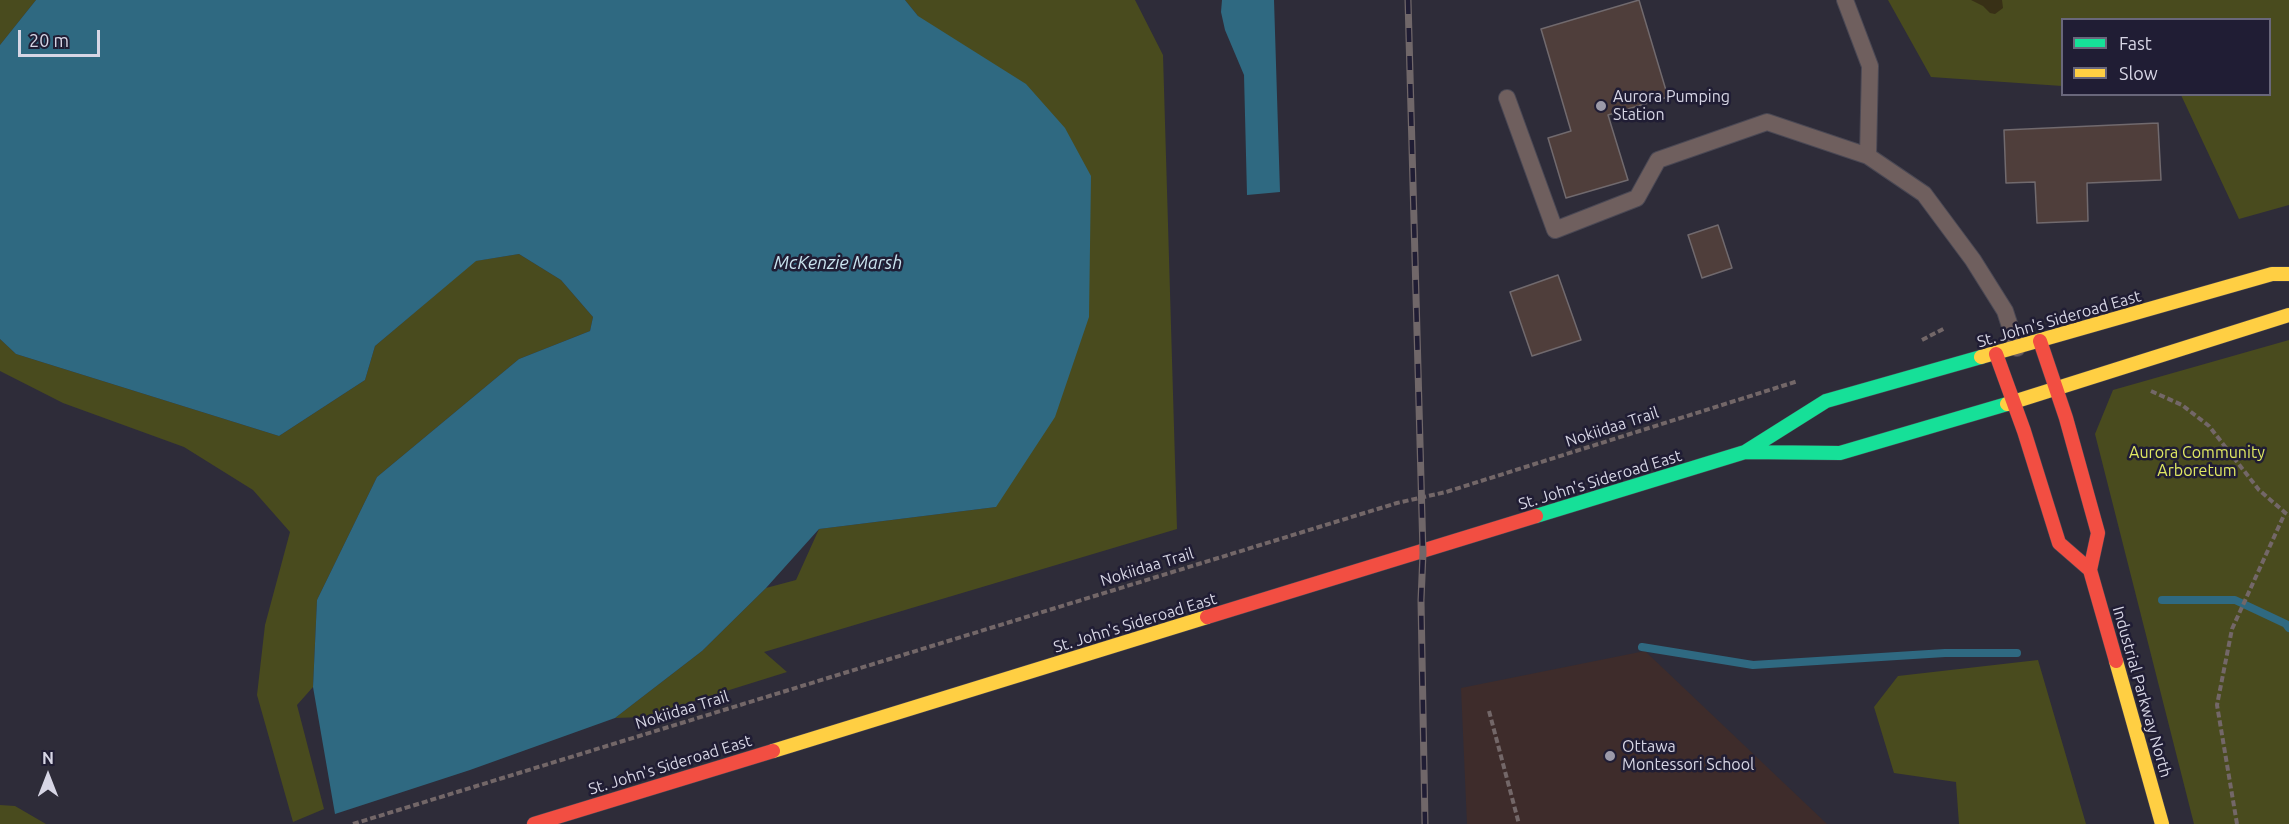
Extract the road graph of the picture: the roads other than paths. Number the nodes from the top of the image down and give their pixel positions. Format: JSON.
{"nodes":[{"id":1,"x":1845,"y":0,"type":"edge"},
{"id":2,"x":1507,"y":98,"type":"dead end"},
{"id":3,"x":1868,"y":156,"type":"junction"},
{"id":4,"x":2289,"y":274,"type":"edge"},
{"id":5,"x":2289,"y":315,"type":"edge"},
{"id":6,"x":2040,"y":341,"type":"junction"},
{"id":7,"x":2017,"y":348,"type":"junction"},
{"id":8,"x":1996,"y":354,"type":"junction"},
{"id":9,"x":2056,"y":388,"type":"junction"},
{"id":10,"x":2013,"y":402,"type":"junction"},
{"id":11,"x":1745,"y":452,"type":"junction"},
{"id":12,"x":2090,"y":570,"type":"junction"},
{"id":13,"x":534,"y":824,"type":"edge"},
{"id":14,"x":2162,"y":824,"type":"edge"}],
"edges":[{"from":1,"to":3,"type":"lane"},
{"from":2,"to":3,"type":"lane"},
{"from":3,"to":7,"type":"lane"},
{"from":4,"to":6,"type":"main road","name":"St. John's Sideroad East"},
{"from":5,"to":9,"type":"main road","name":"St. John's Sideroad East"},
{"from":6,"to":7,"type":"main road","name":"St. John's Sideroad East"},
{"from":6,"to":9,"type":"main road","name":"Industrial Parkway North"},
{"from":7,"to":8,"type":"main road","name":"St. John's Sideroad East"},
{"from":8,"to":10,"type":"main road"},
{"from":8,"to":11,"type":"main road","name":"St. John's Sideroad East"},
{"from":9,"to":10,"type":"main road","name":"St. John's Sideroad East"},
{"from":9,"to":12,"type":"main road","name":"Industrial Parkway North"},
{"from":10,"to":11,"type":"main road","name":"St. John's Sideroad East"},
{"from":10,"to":12,"type":"main road"},
{"from":11,"to":13,"type":"main road","name":"St. John's Sideroad East"},
{"from":12,"to":14,"type":"main road","name":"Industrial Parkway North"}]}
